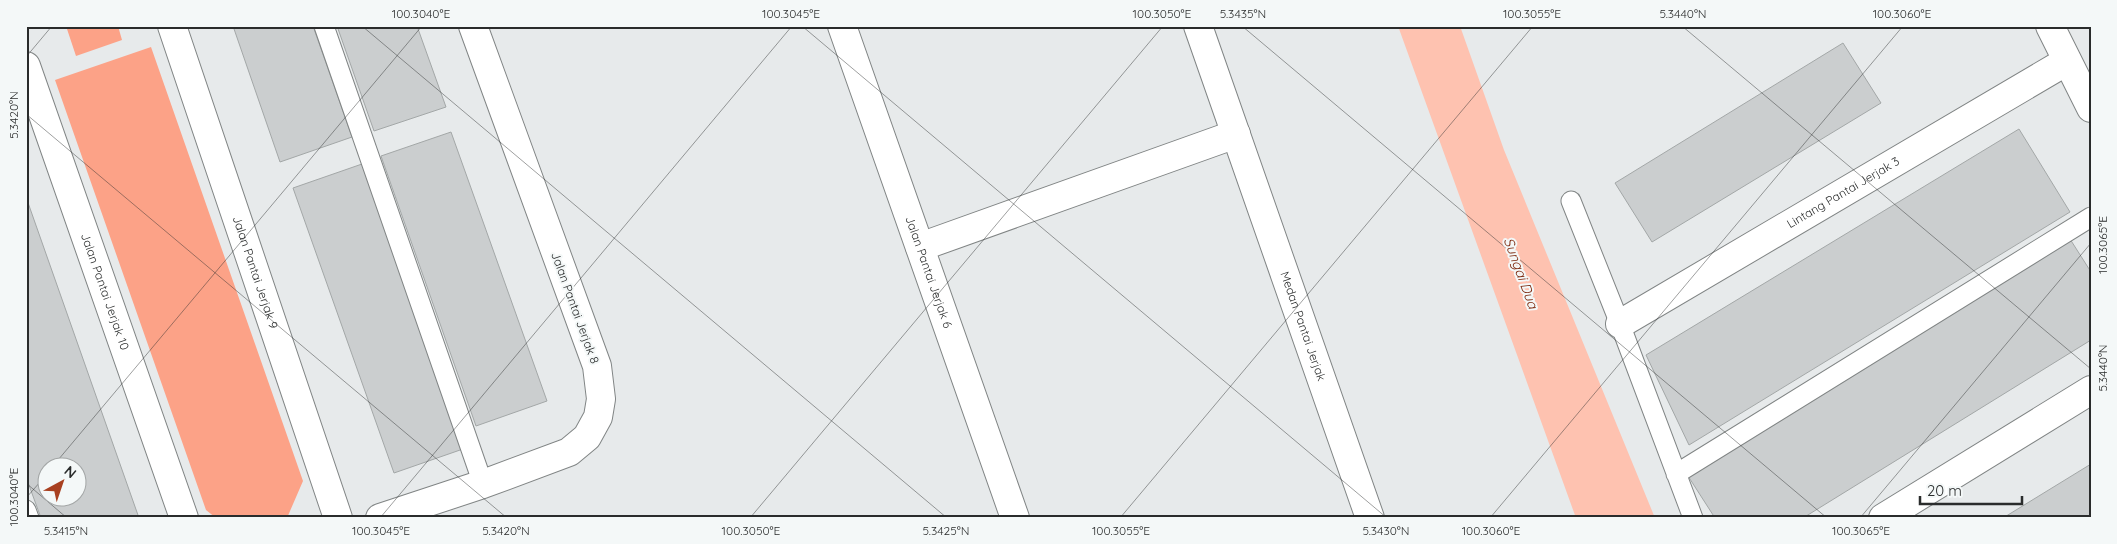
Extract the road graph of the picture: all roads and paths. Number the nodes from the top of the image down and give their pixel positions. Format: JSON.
{"nodes":[{"id":1,"x":172,"y":26,"type":"edge"},
{"id":2,"x":324,"y":26,"type":"edge"},
{"id":3,"x":472,"y":26,"type":"edge"},
{"id":4,"x":842,"y":26,"type":"edge"},
{"id":5,"x":1198,"y":26,"type":"edge"},
{"id":6,"x":2050,"y":26,"type":"edge"},
{"id":7,"x":2067,"y":61,"type":"junction"},
{"id":8,"x":26,"y":66,"type":"edge"},
{"id":9,"x":2091,"y":108,"type":"edge"},
{"id":10,"x":1236,"y":134,"type":"junction"},
{"id":11,"x":1571,"y":201,"type":"dead end"},
{"id":12,"x":2091,"y":217,"type":"edge"},
{"id":13,"x":920,"y":247,"type":"junction"},
{"id":14,"x":1620,"y":324,"type":"junction"},
{"id":15,"x":2091,"y":390,"type":"edge"},
{"id":16,"x":1676,"y":474,"type":"junction"},
{"id":17,"x":483,"y":484,"type":"junction"},
{"id":18,"x":26,"y":510,"type":"edge"},
{"id":19,"x":29,"y":518,"type":"edge"},
{"id":20,"x":184,"y":518,"type":"edge"},
{"id":21,"x":338,"y":518,"type":"edge"},
{"id":22,"x":380,"y":518,"type":"edge"},
{"id":23,"x":1015,"y":518,"type":"edge"},
{"id":24,"x":1370,"y":518,"type":"edge"},
{"id":25,"x":1693,"y":518,"type":"edge"},
{"id":26,"x":1883,"y":518,"type":"edge"}],
"edges":[{"from":1,"to":21,"type":"street","name":"Jalan Pantai Jerjak 9"},
{"from":2,"to":17,"type":"lane"},
{"from":3,"to":17,"type":"street","name":"Jalan Pantai Jerjak 8"},
{"from":4,"to":13,"type":"street","name":"Jalan Pantai Jerjak 6"},
{"from":5,"to":10,"type":"street","name":"Medan Pantai Jerjak"},
{"from":6,"to":7,"type":"street"},
{"from":7,"to":9,"type":"street"},
{"from":7,"to":14,"type":"street","name":"Lintang Pantai Jerjak 3"},
{"from":8,"to":20,"type":"street","name":"Jalan Pantai Jerjak 10"},
{"from":10,"to":13,"type":"street"},
{"from":10,"to":24,"type":"street","name":"Medan Pantai Jerjak"},
{"from":11,"to":14,"type":"lane"},
{"from":12,"to":16,"type":"lane"},
{"from":13,"to":23,"type":"street","name":"Jalan Pantai Jerjak 6"},
{"from":14,"to":16,"type":"lane"},
{"from":15,"to":26,"type":"street"},
{"from":16,"to":25,"type":"lane"},
{"from":17,"to":22,"type":"street","name":"Jalan Pantai Jerjak 8"},
{"from":18,"to":19,"type":"lane"}]}
